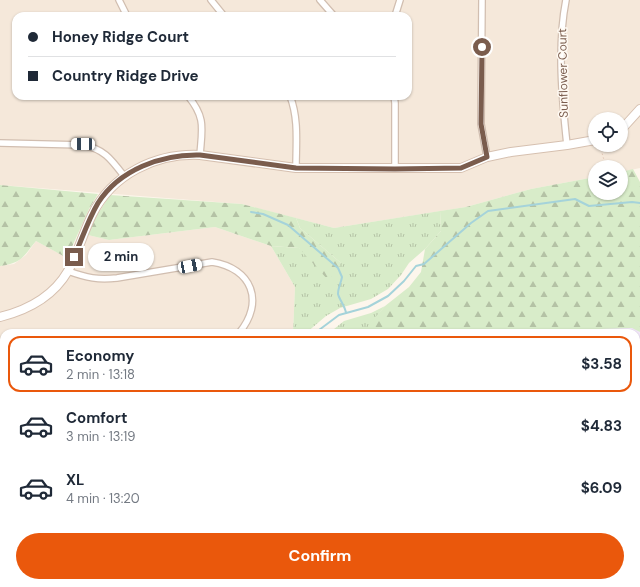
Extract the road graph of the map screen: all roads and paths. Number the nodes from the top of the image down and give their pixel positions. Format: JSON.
{"nodes":[{"id":1,"x":119,"y":0,"type":"edge"},
{"id":2,"x":211,"y":0,"type":"edge"},
{"id":3,"x":320,"y":0,"type":"edge"},
{"id":4,"x":400,"y":0,"type":"edge"},
{"id":5,"x":482,"y":0,"type":"edge"},
{"id":6,"x":565,"y":0,"type":"edge"},
{"id":7,"x":569,"y":0,"type":"edge"},
{"id":8,"x":125,"y":12,"type":"edge"},
{"id":9,"x":221,"y":12,"type":"edge"},
{"id":10,"x":330,"y":12,"type":"edge"},
{"id":11,"x":396,"y":12,"type":"edge"},
{"id":12,"x":191,"y":100,"type":"edge"},
{"id":13,"x":291,"y":100,"type":"edge"},
{"id":14,"x":395,"y":100,"type":"edge"},
{"id":15,"x":640,"y":109,"type":"edge"},
{"id":16,"x":628,"y":122,"type":"edge"},
{"id":17,"x":0,"y":143,"type":"edge"},
{"id":18,"x":588,"y":144,"type":"edge"},
{"id":19,"x":566,"y":145,"type":"junction"},
{"id":20,"x":200,"y":155,"type":"junction"},
{"id":21,"x":487,"y":157,"type":"junction"},
{"id":22,"x":296,"y":168,"type":"junction"},
{"id":23,"x":395,"y":169,"type":"junction"},
{"id":24,"x":124,"y":176,"type":"junction"},
{"id":25,"x":68,"y":271,"type":"junction"},
{"id":26,"x":0,"y":317,"type":"edge"},
{"id":27,"x":242,"y":329,"type":"edge"}],
"edges":[{"from":1,"to":8,"type":"street"},
{"from":2,"to":9,"type":"street"},
{"from":3,"to":10,"type":"street"},
{"from":4,"to":11,"type":"street"},
{"from":5,"to":21,"type":"street"},
{"from":6,"to":7,"type":"street","name":"Sunflower Court"},
{"from":6,"to":19,"type":"street","name":"Sunflower Court"},
{"from":12,"to":20,"type":"street"},
{"from":13,"to":22,"type":"street"},
{"from":14,"to":23,"type":"street"},
{"from":15,"to":16,"type":"street"},
{"from":17,"to":24,"type":"street"},
{"from":18,"to":19,"type":"street"},
{"from":19,"to":21,"type":"street"},
{"from":20,"to":22,"type":"street"},
{"from":20,"to":24,"type":"street"},
{"from":21,"to":23,"type":"street"},
{"from":22,"to":23,"type":"street"},
{"from":24,"to":25,"type":"street"},
{"from":25,"to":26,"type":"street"},
{"from":25,"to":27,"type":"street"}]}
